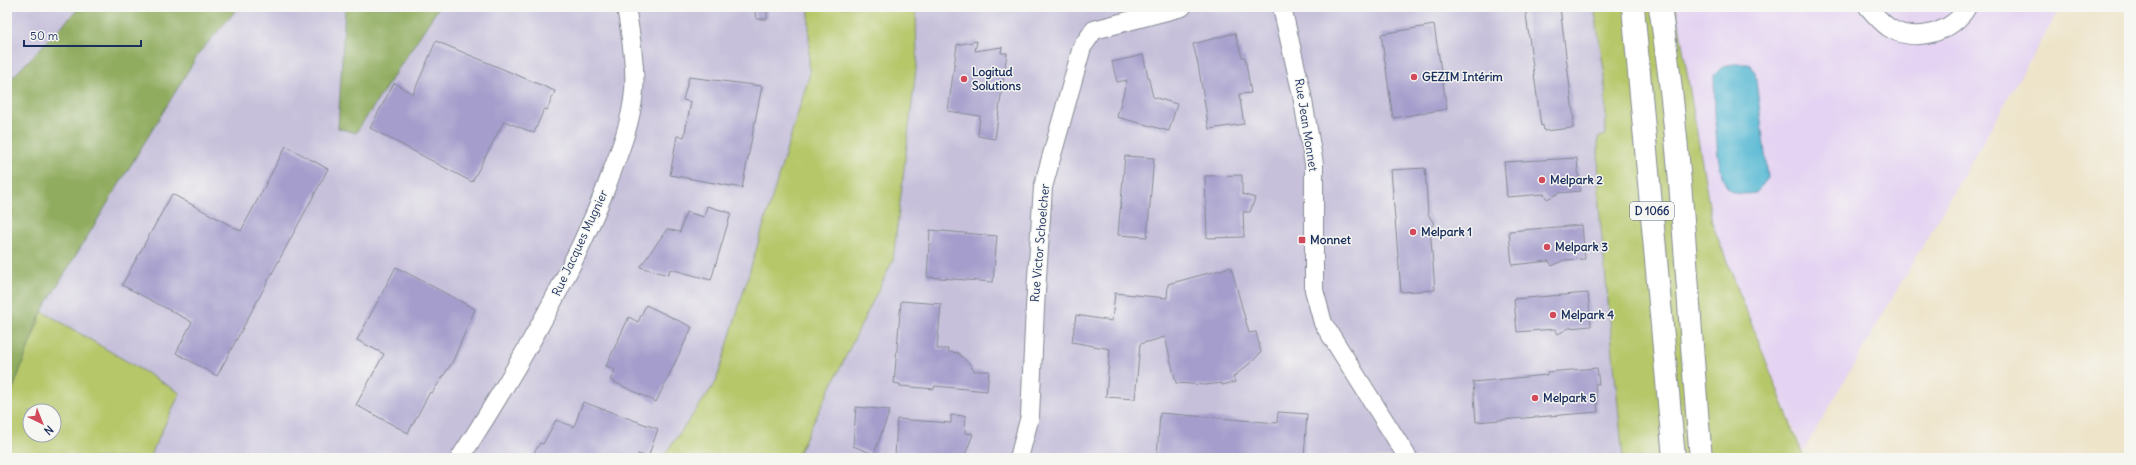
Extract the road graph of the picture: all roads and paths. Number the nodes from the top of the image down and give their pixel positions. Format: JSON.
{"nodes":[{"id":1,"x":626,"y":7,"type":"edge"},
{"id":2,"x":1182,"y":7,"type":"edge"},
{"id":3,"x":1282,"y":7,"type":"edge"},
{"id":4,"x":1633,"y":7,"type":"edge"},
{"id":5,"x":1660,"y":7,"type":"edge"},
{"id":6,"x":1868,"y":7,"type":"edge"},
{"id":7,"x":1967,"y":7,"type":"edge"},
{"id":8,"x":460,"y":458,"type":"edge"},
{"id":9,"x":1019,"y":458,"type":"edge"},
{"id":10,"x":1408,"y":458,"type":"edge"},
{"id":11,"x":1674,"y":458,"type":"edge"},
{"id":12,"x":1701,"y":458,"type":"edge"}],
"edges":[{"from":1,"to":8,"type":"street","name":"Rue Jacques Mugnier"},
{"from":2,"to":9,"type":"street","name":"Rue Victor Schoelcher"},
{"from":3,"to":10,"type":"street","name":"Rue Jean Monnet"},
{"from":4,"to":11,"type":"highway","number":"D 1066"},
{"from":5,"to":12,"type":"highway","number":"D 1066"},
{"from":6,"to":7,"type":"street"}]}
